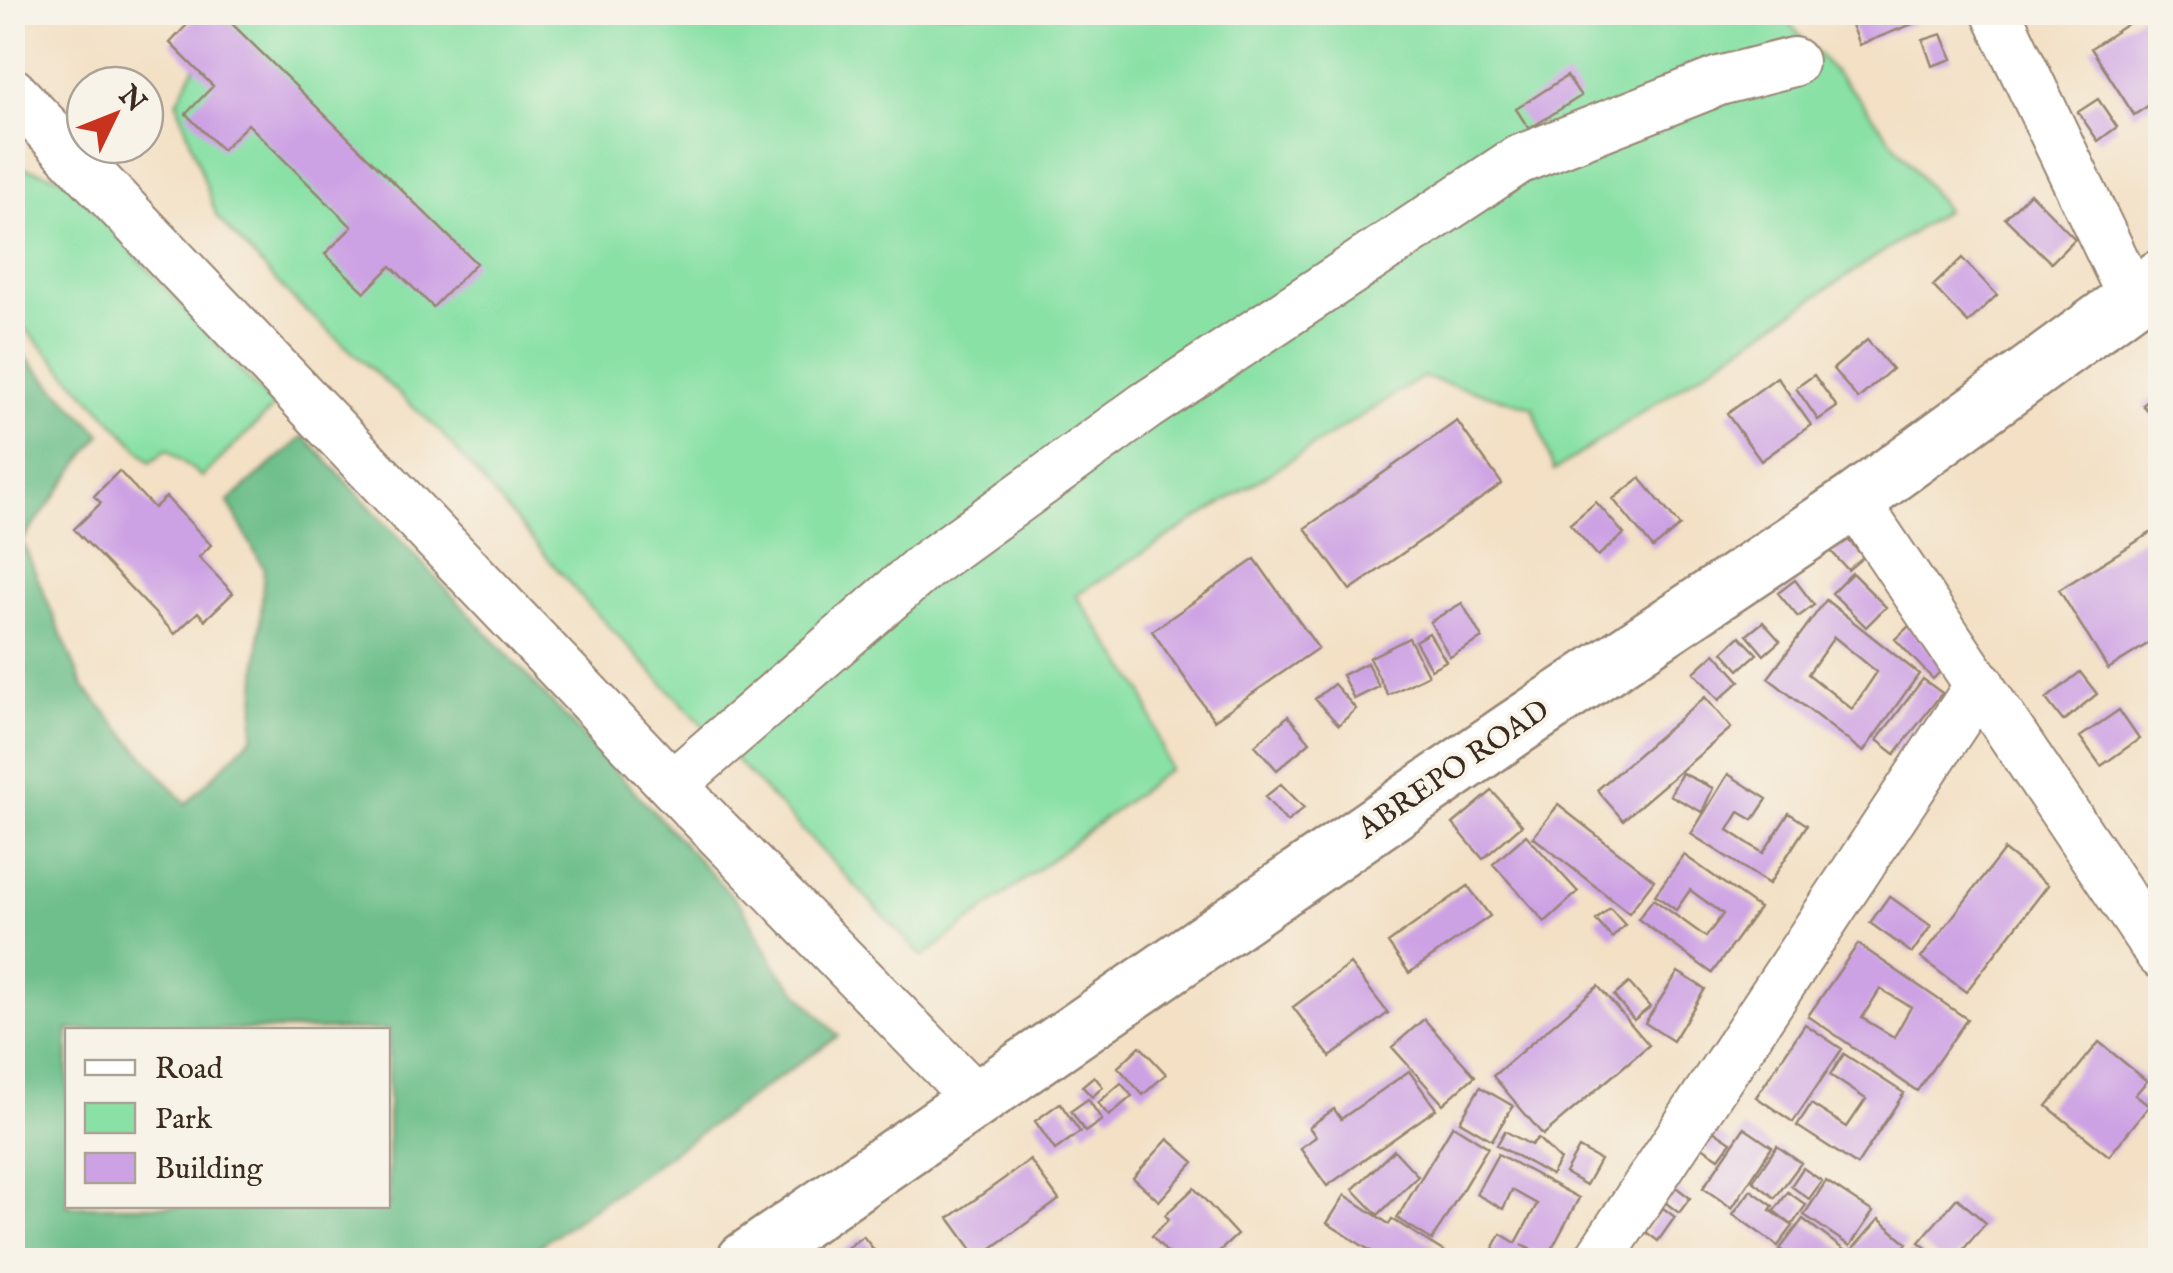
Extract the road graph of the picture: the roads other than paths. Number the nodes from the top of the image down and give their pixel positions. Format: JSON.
{"nodes":[{"id":1,"x":1996,"y":12,"type":"edge"},
{"id":2,"x":1793,"y":62,"type":"dead end"},
{"id":3,"x":12,"y":92,"type":"edge"},
{"id":4,"x":2146,"y":287,"type":"edge"},
{"id":5,"x":1855,"y":501,"type":"junction"},
{"id":6,"x":1980,"y":684,"type":"junction"},
{"id":7,"x":672,"y":785,"type":"junction"},
{"id":8,"x":2160,"y":954,"type":"edge"},
{"id":9,"x":976,"y":1099,"type":"junction"},
{"id":10,"x":745,"y":1260,"type":"edge"},
{"id":11,"x":1598,"y":1260,"type":"edge"}],
"edges":[{"from":1,"to":4,"type":"street"},
{"from":2,"to":7,"type":"street"},
{"from":3,"to":7,"type":"street"},
{"from":4,"to":5,"type":"main road","name":"ABREPO ROAD"},
{"from":5,"to":6,"type":"street"},
{"from":5,"to":9,"type":"main road","name":"ABREPO ROAD"},
{"from":6,"to":8,"type":"street"},
{"from":6,"to":11,"type":"street"},
{"from":7,"to":9,"type":"street"},
{"from":9,"to":10,"type":"main road","name":"ABREPO ROAD"}]}
